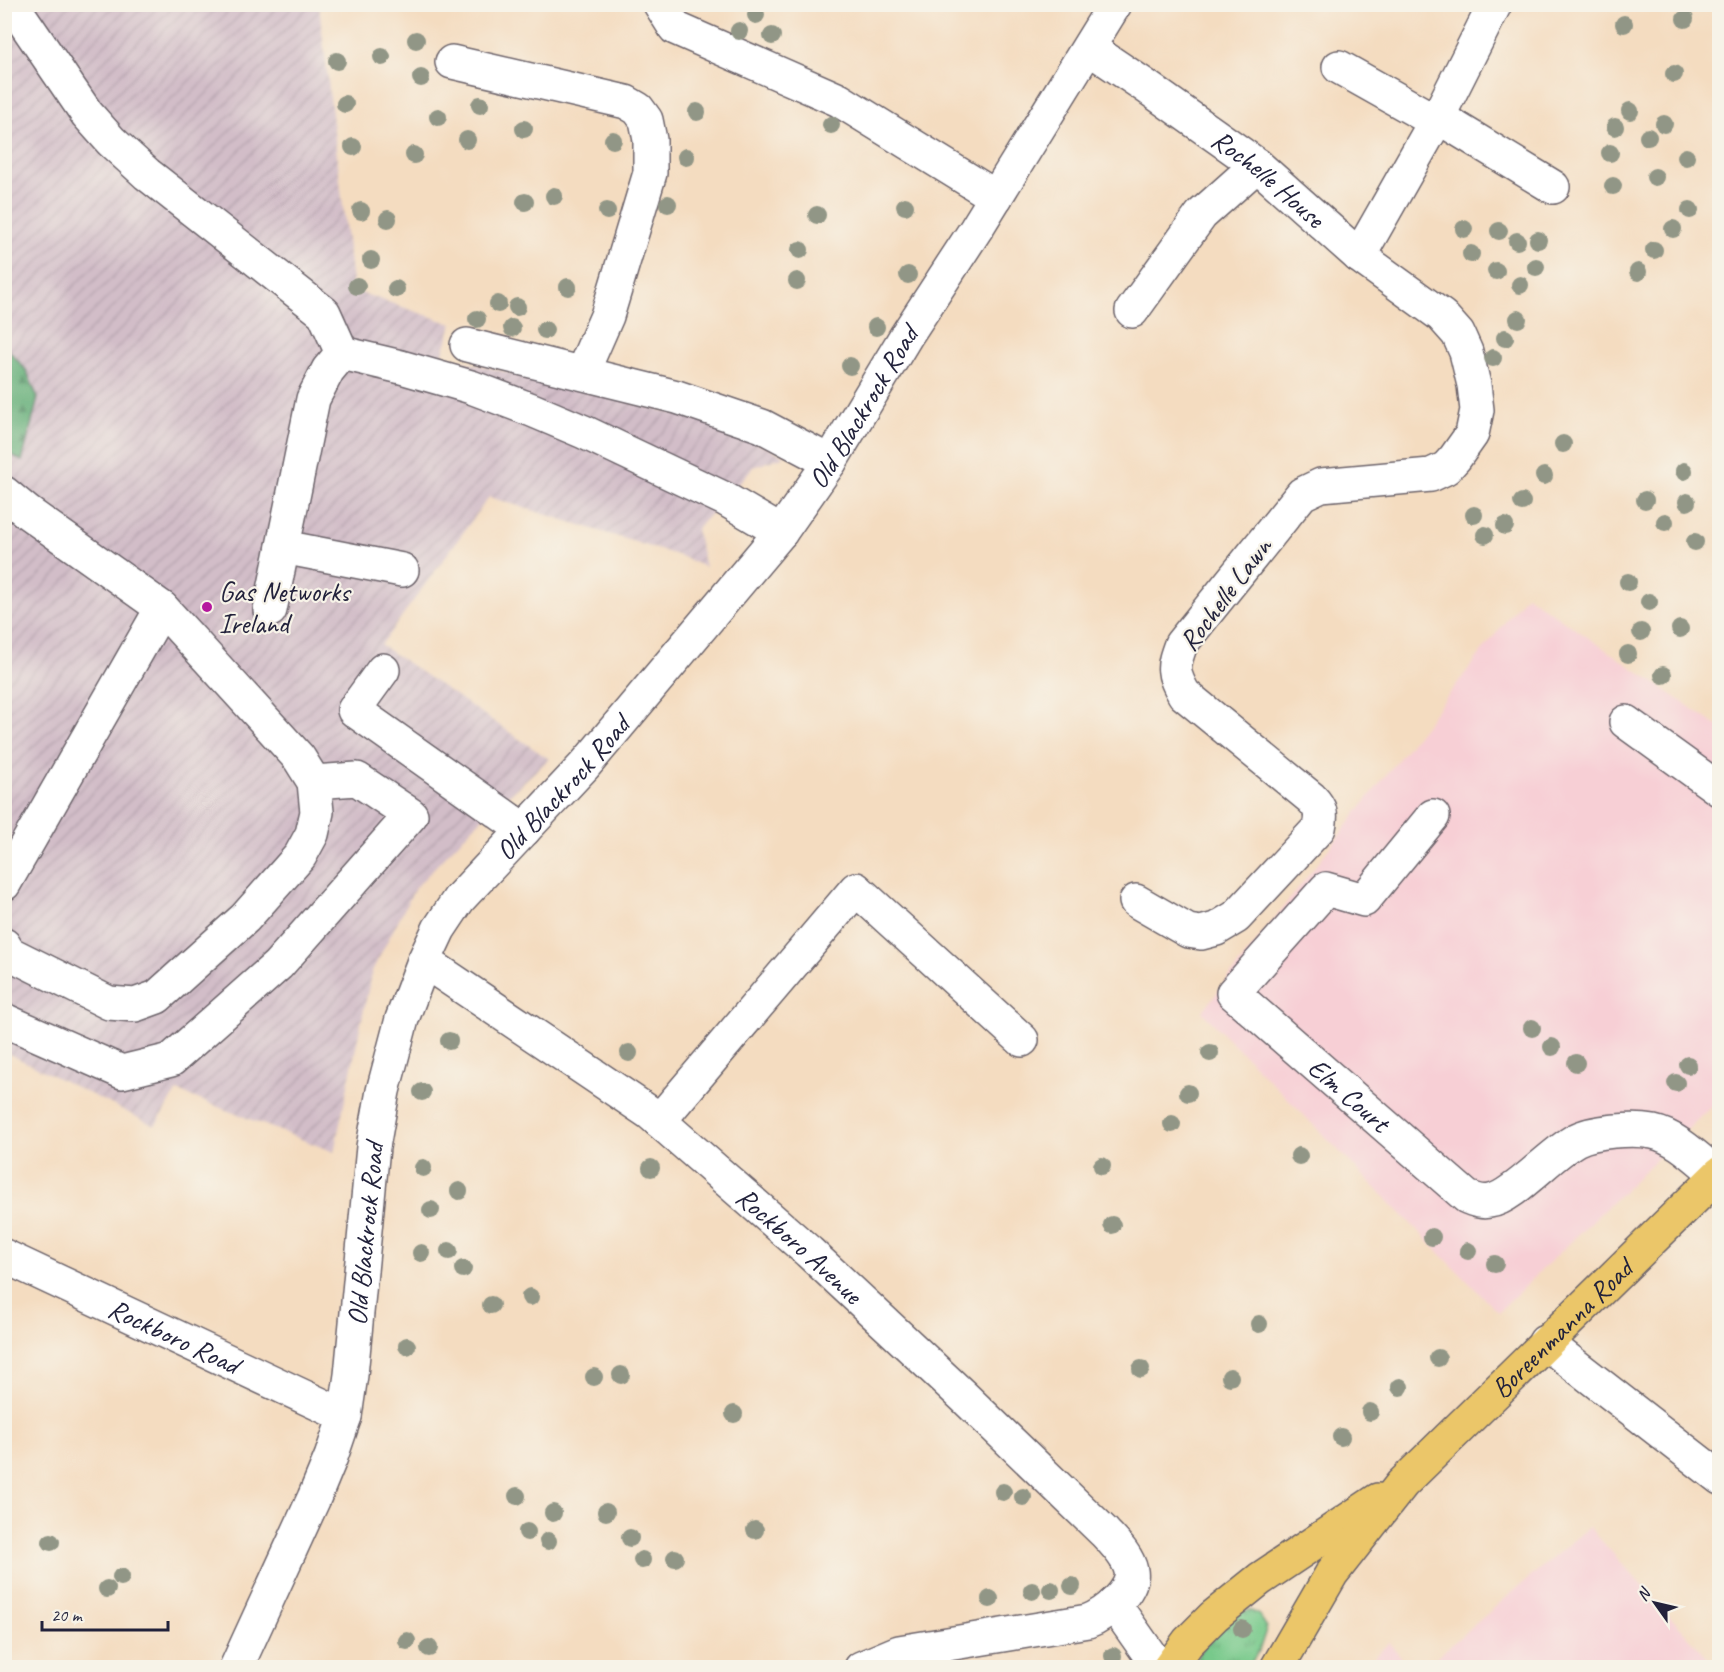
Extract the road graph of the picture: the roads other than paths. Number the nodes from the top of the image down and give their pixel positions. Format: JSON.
{"nodes":[{"id":1,"x":12,"y":4,"type":"edge"},
{"id":2,"x":660,"y":4,"type":"edge"},
{"id":3,"x":1115,"y":4,"type":"edge"},
{"id":4,"x":1495,"y":4,"type":"edge"},
{"id":5,"x":1089,"y":48,"type":"junction"},
{"id":6,"x":453,"y":62,"type":"dead end"},
{"id":7,"x":1339,"y":67,"type":"dead end"},
{"id":8,"x":1436,"y":119,"type":"junction"},
{"id":9,"x":1257,"y":165,"type":"junction"},
{"id":10,"x":1553,"y":187,"type":"dead end"},
{"id":11,"x":996,"y":197,"type":"junction"},
{"id":12,"x":1359,"y":256,"type":"junction"},
{"id":13,"x":1132,"y":311,"type":"dead end"},
{"id":14,"x":1442,"y":316,"type":"joint"},
{"id":15,"x":467,"y":345,"type":"dead end"},
{"id":16,"x":342,"y":353,"type":"junction"},
{"id":17,"x":582,"y":373,"type":"junction"},
{"id":18,"x":830,"y":462,"type":"junction"},
{"id":19,"x":6,"y":496,"type":"edge"},
{"id":20,"x":782,"y":532,"type":"junction"},
{"id":21,"x":283,"y":547,"type":"junction"},
{"id":22,"x":402,"y":570,"type":"dead end"},
{"id":23,"x":162,"y":608,"type":"junction"},
{"id":24,"x":270,"y":610,"type":"dead end"},
{"id":25,"x":383,"y":670,"type":"dead end"},
{"id":26,"x":1626,"y":722,"type":"dead end"},
{"id":27,"x":314,"y":782,"type":"junction"},
{"id":28,"x":1719,"y":790,"type":"edge"},
{"id":29,"x":1433,"y":816,"type":"dead end"},
{"id":30,"x":524,"y":830,"type":"junction"},
{"id":31,"x":4,"y":884,"type":"edge"},
{"id":32,"x":1136,"y":901,"type":"dead end"},
{"id":33,"x":4,"y":945,"type":"edge"},
{"id":34,"x":424,"y":962,"type":"junction"},
{"id":35,"x":4,"y":1020,"type":"edge"},
{"id":36,"x":1022,"y":1040,"type":"dead end"},
{"id":37,"x":659,"y":1121,"type":"junction"},
{"id":38,"x":1719,"y":1174,"type":"edge"},
{"id":39,"x":4,"y":1256,"type":"edge"},
{"id":40,"x":1545,"y":1342,"type":"junction"},
{"id":41,"x":345,"y":1416,"type":"junction"},
{"id":42,"x":1719,"y":1478,"type":"edge"},
{"id":43,"x":1401,"y":1484,"type":"junction"},
{"id":44,"x":1122,"y":1591,"type":"junction"},
{"id":45,"x":1278,"y":1666,"type":"edge"},
{"id":46,"x":236,"y":1668,"type":"edge"},
{"id":47,"x":861,"y":1668,"type":"edge"},
{"id":48,"x":1159,"y":1668,"type":"edge"},
{"id":49,"x":1169,"y":1668,"type":"edge"}],
"edges":[{"from":1,"to":16,"type":"street"},
{"from":2,"to":11,"type":"street"},
{"from":3,"to":5,"type":"street","name":"Old Blackrock Road"},
{"from":4,"to":8,"type":"street"},
{"from":5,"to":9,"type":"street","name":"Rochelle House"},
{"from":5,"to":11,"type":"street","name":"Old Blackrock Road"},
{"from":6,"to":17,"type":"street"},
{"from":7,"to":8,"type":"street"},
{"from":8,"to":10,"type":"street"},
{"from":8,"to":12,"type":"street"},
{"from":9,"to":12,"type":"street","name":"Rochelle House"},
{"from":9,"to":13,"type":"street"},
{"from":11,"to":18,"type":"street","name":"Old Blackrock Road"},
{"from":12,"to":14,"type":"street","name":"Rochelle House"},
{"from":14,"to":32,"type":"street","name":"Rochelle Lawn"},
{"from":15,"to":17,"type":"street"},
{"from":16,"to":20,"type":"street"},
{"from":16,"to":21,"type":"street"},
{"from":17,"to":18,"type":"street"},
{"from":18,"to":20,"type":"street","name":"Old Blackrock Road"},
{"from":19,"to":23,"type":"street"},
{"from":20,"to":30,"type":"street","name":"Old Blackrock Road"},
{"from":21,"to":22,"type":"street"},
{"from":21,"to":24,"type":"street"},
{"from":23,"to":27,"type":"street"},
{"from":23,"to":31,"type":"street"},
{"from":25,"to":30,"type":"street"},
{"from":26,"to":28,"type":"street"},
{"from":27,"to":33,"type":"street"},
{"from":27,"to":35,"type":"street"},
{"from":29,"to":38,"type":"street","name":"Elm Court"},
{"from":30,"to":34,"type":"street","name":"Old Blackrock Road"},
{"from":34,"to":37,"type":"street","name":"Rockboro Avenue"},
{"from":34,"to":41,"type":"street","name":"Old Blackrock Road"},
{"from":36,"to":37,"type":"street"},
{"from":37,"to":44,"type":"street","name":"Rockboro Avenue"},
{"from":38,"to":40,"type":"main road","name":"Boreenmanna Road"},
{"from":39,"to":41,"type":"street","name":"Rockboro Road"},
{"from":40,"to":42,"type":"street"},
{"from":40,"to":43,"type":"main road","name":"Boreenmanna Road"},
{"from":41,"to":46,"type":"street","name":"Old Blackrock Road"},
{"from":43,"to":45,"type":"main road","name":"Boreenmanna Road"},
{"from":43,"to":49,"type":"main road","name":"Boreenmanna Road"},
{"from":44,"to":47,"type":"street"},
{"from":44,"to":48,"type":"street","name":"Rockboro Avenue"}]}
